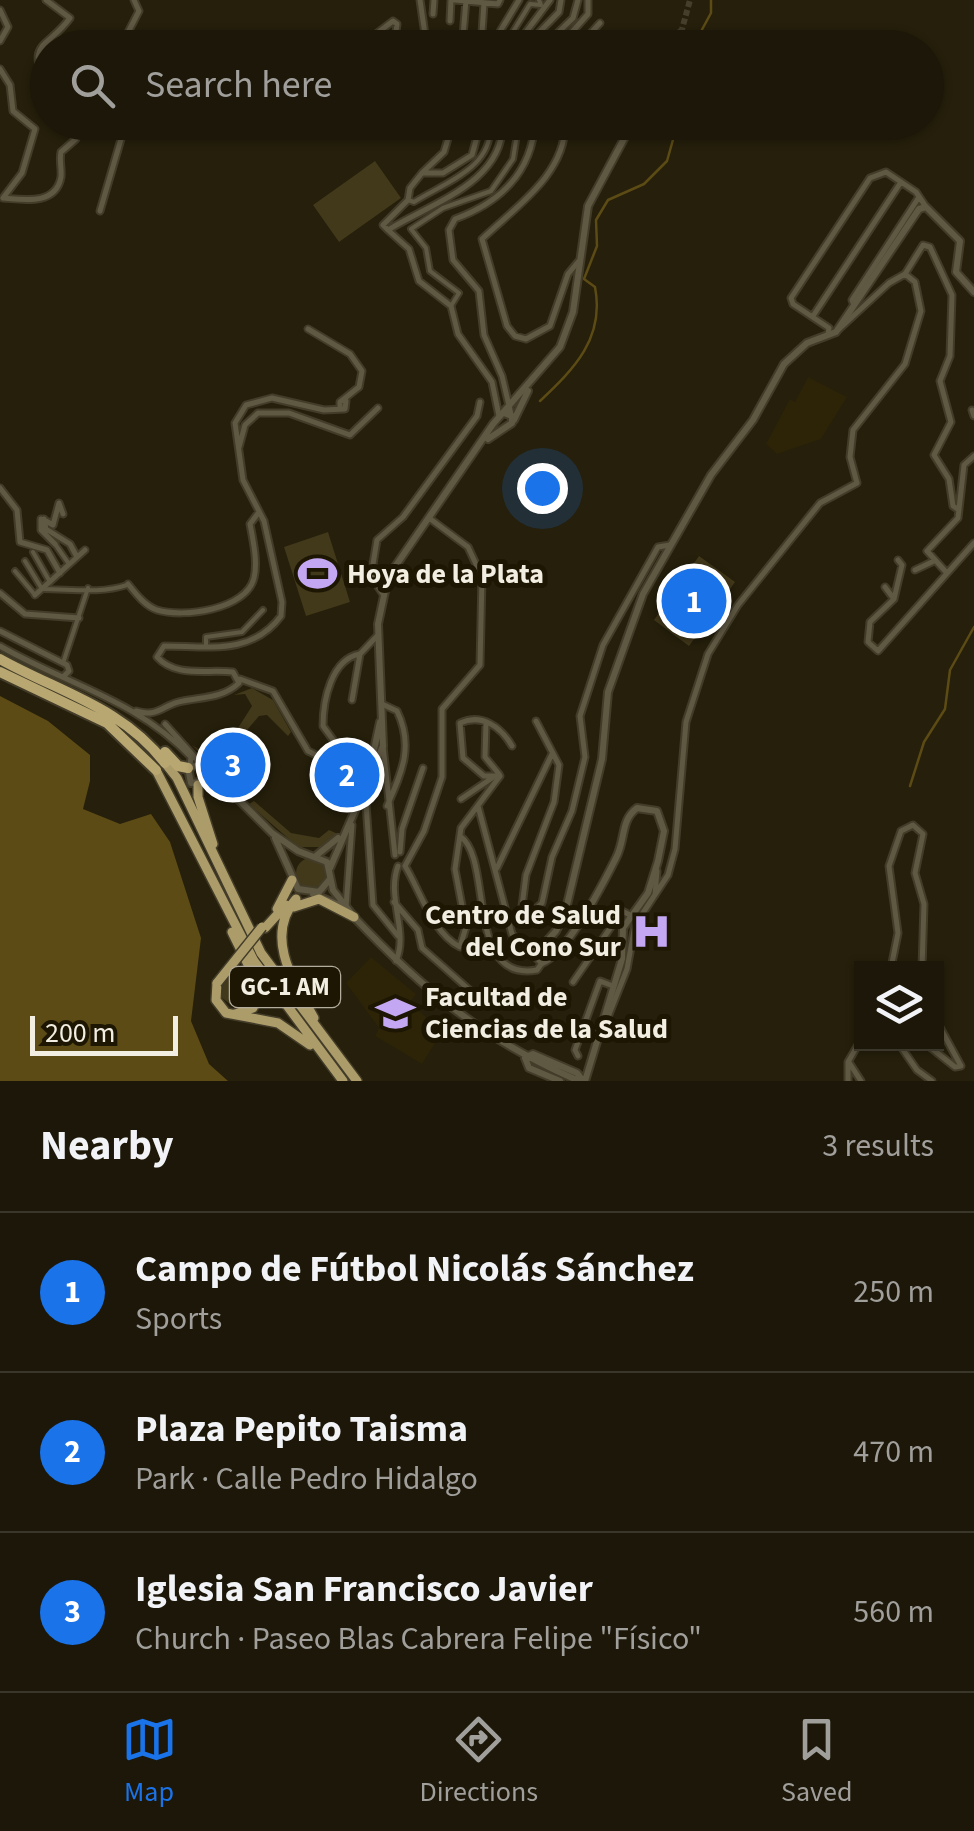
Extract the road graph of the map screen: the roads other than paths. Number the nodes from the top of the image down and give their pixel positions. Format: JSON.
{"nodes":[{"id":1,"x":46,"y":0,"type":"edge"},
{"id":2,"x":134,"y":0,"type":"edge"},
{"id":3,"x":420,"y":0,"type":"edge"},
{"id":4,"x":434,"y":0,"type":"edge"},
{"id":5,"x":453,"y":0,"type":"edge"},
{"id":6,"x":466,"y":0,"type":"edge"},
{"id":7,"x":500,"y":0,"type":"edge"},
{"id":8,"x":519,"y":0,"type":"edge"},
{"id":9,"x":538,"y":0,"type":"edge"},
{"id":10,"x":550,"y":0,"type":"edge"},
{"id":11,"x":561,"y":0,"type":"edge"},
{"id":12,"x":578,"y":0,"type":"edge"},
{"id":13,"x":588,"y":0,"type":"edge"},
{"id":14,"x":484,"y":1,"type":"edge"},
{"id":15,"x":0,"y":10,"type":"edge"},
{"id":16,"x":433,"y":14,"type":"dead end"},
{"id":17,"x":450,"y":20,"type":"dead end"},
{"id":18,"x":600,"y":23,"type":"dead end"},
{"id":19,"x":55,"y":30,"type":"edge"},
{"id":20,"x":130,"y":30,"type":"edge"},
{"id":21,"x":382,"y":30,"type":"edge"},
{"id":22,"x":396,"y":30,"type":"edge"},
{"id":23,"x":424,"y":30,"type":"edge"},
{"id":24,"x":464,"y":30,"type":"edge"},
{"id":25,"x":482,"y":30,"type":"edge"},
{"id":26,"x":501,"y":30,"type":"edge"},
{"id":27,"x":513,"y":30,"type":"edge"},
{"id":28,"x":528,"y":30,"type":"edge"},
{"id":29,"x":542,"y":30,"type":"edge"},
{"id":30,"x":561,"y":30,"type":"edge"},
{"id":31,"x":574,"y":30,"type":"edge"},
{"id":32,"x":594,"y":30,"type":"edge"},
{"id":33,"x":0,"y":41,"type":"edge"},
{"id":34,"x":0,"y":69,"type":"edge"},
{"id":35,"x":30,"y":126,"type":"edge"},
{"id":36,"x":31,"y":140,"type":"edge"},
{"id":37,"x":75,"y":140,"type":"edge"},
{"id":38,"x":121,"y":140,"type":"edge"},
{"id":39,"x":450,"y":140,"type":"edge"},
{"id":40,"x":476,"y":140,"type":"edge"},
{"id":41,"x":490,"y":140,"type":"edge"},
{"id":42,"x":500,"y":140,"type":"edge"},
{"id":43,"x":516,"y":140,"type":"edge"},
{"id":44,"x":528,"y":140,"type":"edge"},
{"id":45,"x":562,"y":140,"type":"edge"},
{"id":46,"x":622,"y":140,"type":"edge"},
{"id":47,"x":422,"y":172,"type":"junction"},
{"id":48,"x":901,"y":182,"type":"junction"},
{"id":49,"x":919,"y":196,"type":"junction"},
{"id":50,"x":408,"y":200,"type":"junction"},
{"id":51,"x":926,"y":208,"type":"junction"},
{"id":52,"x":100,"y":211,"type":"dead end"},
{"id":53,"x":388,"y":230,"type":"junction"},
{"id":54,"x":578,"y":262,"type":"junction"},
{"id":55,"x":905,"y":274,"type":"junction"},
{"id":56,"x":974,"y":292,"type":"edge"},
{"id":57,"x":854,"y":305,"type":"junction"},
{"id":58,"x":451,"y":306,"type":"junction"},
{"id":59,"x":813,"y":316,"type":"junction"},
{"id":60,"x":308,"y":329,"type":"dead end"},
{"id":61,"x":832,"y":333,"type":"junction"},
{"id":62,"x":480,"y":402,"type":"dead end"},
{"id":63,"x":378,"y":408,"type":"dead end"},
{"id":64,"x":508,"y":417,"type":"junction"},
{"id":65,"x":238,"y":450,"type":"junction"},
{"id":66,"x":974,"y":456,"type":"edge"},
{"id":67,"x":0,"y":488,"type":"edge"},
{"id":68,"x":959,"y":510,"type":"junction"},
{"id":69,"x":259,"y":512,"type":"junction"},
{"id":70,"x":63,"y":514,"type":"dead end"},
{"id":71,"x":429,"y":518,"type":"junction"},
{"id":72,"x":44,"y":519,"type":"junction"},
{"id":73,"x":974,"y":543,"type":"edge"},
{"id":74,"x":56,"y":544,"type":"junction"},
{"id":75,"x":27,"y":545,"type":"junction"},
{"id":76,"x":670,"y":545,"type":"junction"},
{"id":77,"x":84,"y":550,"type":"dead end"},
{"id":78,"x":33,"y":552,"type":"dead end"},
{"id":79,"x":77,"y":557,"type":"junction"},
{"id":80,"x":898,"y":560,"type":"dead end"},
{"id":81,"x":934,"y":560,"type":"junction"},
{"id":82,"x":24,"y":561,"type":"dead end"},
{"id":83,"x":69,"y":564,"type":"junction"},
{"id":84,"x":915,"y":570,"type":"dead end"},
{"id":85,"x":16,"y":572,"type":"dead end"},
{"id":86,"x":946,"y":572,"type":"junction"},
{"id":87,"x":60,"y":573,"type":"junction"},
{"id":88,"x":50,"y":582,"type":"junction"},
{"id":89,"x":128,"y":584,"type":"joint"},
{"id":90,"x":886,"y":587,"type":"dead end"},
{"id":91,"x":88,"y":588,"type":"junction"},
{"id":92,"x":42,"y":589,"type":"junction"},
{"id":93,"x":0,"y":593,"type":"edge"},
{"id":94,"x":383,"y":594,"type":"junction"},
{"id":95,"x":36,"y":595,"type":"joint"},
{"id":96,"x":894,"y":599,"type":"junction"},
{"id":97,"x":263,"y":610,"type":"dead end"},
{"id":98,"x":79,"y":618,"type":"junction"},
{"id":99,"x":0,"y":632,"type":"edge"},
{"id":100,"x":65,"y":633,"type":"dead end"},
{"id":101,"x":378,"y":635,"type":"junction"},
{"id":102,"x":72,"y":636,"type":"junction"},
{"id":103,"x":206,"y":645,"type":"dead end"},
{"id":104,"x":0,"y":646,"type":"edge"},
{"id":105,"x":360,"y":654,"type":"junction"},
{"id":106,"x":0,"y":658,"type":"edge"},
{"id":107,"x":0,"y":672,"type":"edge"},
{"id":108,"x":58,"y":672,"type":"junction"},
{"id":109,"x":240,"y":679,"type":"junction"},
{"id":110,"x":83,"y":682,"type":"junction"},
{"id":111,"x":352,"y":700,"type":"dead end"},
{"id":112,"x":174,"y":704,"type":"junction"},
{"id":113,"x":382,"y":704,"type":"junction"},
{"id":114,"x":136,"y":712,"type":"junction"},
{"id":115,"x":157,"y":715,"type":"junction"},
{"id":116,"x":486,"y":722,"type":"junction"},
{"id":117,"x":536,"y":722,"type":"dead end"},
{"id":118,"x":150,"y":724,"type":"junction"},
{"id":119,"x":163,"y":725,"type":"junction"},
{"id":120,"x":381,"y":742,"type":"junction"},
{"id":121,"x":512,"y":746,"type":"dead end"},
{"id":122,"x":552,"y":754,"type":"junction"},
{"id":123,"x":318,"y":756,"type":"junction"},
{"id":124,"x":372,"y":756,"type":"junction"},
{"id":125,"x":203,"y":765,"type":"junction"},
{"id":126,"x":161,"y":766,"type":"junction"},
{"id":127,"x":189,"y":767,"type":"junction"},
{"id":128,"x":423,"y":768,"type":"dead end"},
{"id":129,"x":370,"y":770,"type":"junction"},
{"id":130,"x":500,"y":776,"type":"junction"},
{"id":131,"x":202,"y":783,"type":"junction"},
{"id":132,"x":227,"y":787,"type":"junction"},
{"id":133,"x":362,"y":789,"type":"junction"},
{"id":134,"x":461,"y":799,"type":"dead end"},
{"id":135,"x":387,"y":806,"type":"junction"},
{"id":136,"x":478,"y":806,"type":"junction"},
{"id":137,"x":345,"y":829,"type":"junction"},
{"id":138,"x":272,"y":833,"type":"junction"},
{"id":139,"x":460,"y":836,"type":"junction"},
{"id":140,"x":398,"y":854,"type":"junction"},
{"id":141,"x":314,"y":855,"type":"junction"},
{"id":142,"x":658,"y":861,"type":"junction"},
{"id":143,"x":671,"y":861,"type":"junction"},
{"id":144,"x":403,"y":863,"type":"junction"},
{"id":145,"x":330,"y":868,"type":"junction"},
{"id":146,"x":497,"y":868,"type":"junction"},
{"id":147,"x":291,"y":877,"type":"junction"},
{"id":148,"x":330,"y":877,"type":"junction"},
{"id":149,"x":660,"y":877,"type":"junction"},
{"id":150,"x":229,"y":892,"type":"junction"},
{"id":151,"x":311,"y":894,"type":"junction"},
{"id":152,"x":652,"y":896,"type":"junction"},
{"id":153,"x":296,"y":899,"type":"junction"},
{"id":154,"x":394,"y":902,"type":"junction"},
{"id":155,"x":346,"y":907,"type":"junction"},
{"id":156,"x":224,"y":911,"type":"junction"},
{"id":157,"x":630,"y":915,"type":"junction"},
{"id":158,"x":354,"y":917,"type":"junction"},
{"id":159,"x":264,"y":927,"type":"junction"},
{"id":160,"x":398,"y":936,"type":"junction"},
{"id":161,"x":282,"y":947,"type":"junction"},
{"id":162,"x":534,"y":955,"type":"junction"},
{"id":163,"x":396,"y":961,"type":"junction"},
{"id":164,"x":892,"y":961,"type":"edge"},
{"id":165,"x":922,"y":961,"type":"edge"},
{"id":166,"x":542,"y":963,"type":"junction"},
{"id":167,"x":573,"y":982,"type":"dead end"},
{"id":168,"x":218,"y":983,"type":"junction"},
{"id":169,"x":614,"y":986,"type":"junction"},
{"id":170,"x":473,"y":993,"type":"dead end"},
{"id":171,"x":602,"y":1032,"type":"junction"},
{"id":172,"x":944,"y":1035,"type":"edge"},
{"id":173,"x":854,"y":1051,"type":"edge"},
{"id":174,"x":904,"y":1051,"type":"edge"},
{"id":175,"x":934,"y":1051,"type":"edge"},
{"id":176,"x":578,"y":1056,"type":"dead end"},
{"id":177,"x":525,"y":1057,"type":"junction"},
{"id":178,"x":848,"y":1062,"type":"junction"},
{"id":179,"x":348,"y":1079,"type":"edge"},
{"id":180,"x":581,"y":1079,"type":"edge"},
{"id":181,"x":560,"y":1081,"type":"edge"},
{"id":182,"x":848,"y":1081,"type":"edge"},
{"id":183,"x":862,"y":1081,"type":"edge"},
{"id":184,"x":932,"y":1081,"type":"edge"}],
"edges":[{"from":1,"to":19,"type":"street"},
{"from":2,"to":20,"type":"street"},
{"from":3,"to":23,"type":"street"},
{"from":4,"to":16,"type":"street"},
{"from":5,"to":6,"type":"street"},
{"from":5,"to":17,"type":"street"},
{"from":6,"to":14,"type":"street"},
{"from":6,"to":24,"type":"street"},
{"from":7,"to":14,"type":"street"},
{"from":8,"to":26,"type":"street"},
{"from":9,"to":27,"type":"street"},
{"from":10,"to":28,"type":"street"},
{"from":11,"to":29,"type":"street"},
{"from":12,"to":30,"type":"street"},
{"from":13,"to":31,"type":"street"},
{"from":14,"to":25,"type":"street"},
{"from":15,"to":33,"type":"street"},
{"from":18,"to":32,"type":"street"},
{"from":21,"to":22,"type":"street"},
{"from":34,"to":35,"type":"street"},
{"from":36,"to":37,"type":"street"},
{"from":38,"to":52,"type":"street"},
{"from":39,"to":47,"type":"street"},
{"from":40,"to":47,"type":"street"},
{"from":41,"to":50,"type":"street"},
{"from":42,"to":53,"type":"street"},
{"from":43,"to":58,"type":"street"},
{"from":44,"to":64,"type":"street"},
{"from":45,"to":54,"type":"street"},
{"from":46,"to":54,"type":"street"},
{"from":47,"to":50,"type":"street"},
{"from":48,"to":49,"type":"street"},
{"from":48,"to":59,"type":"street"},
{"from":48,"to":59,"type":"street"},
{"from":49,"to":51,"type":"street"},
{"from":49,"to":57,"type":"street"},
{"from":50,"to":53,"type":"street"},
{"from":51,"to":56,"type":"street"},
{"from":51,"to":57,"type":"street"},
{"from":53,"to":58,"type":"street"},
{"from":54,"to":64,"type":"street"},
{"from":55,"to":61,"type":"street"},
{"from":55,"to":68,"type":"street"},
{"from":55,"to":143,"type":"street"},
{"from":57,"to":61,"type":"street"},
{"from":58,"to":64,"type":"street"},
{"from":59,"to":61,"type":"street"},
{"from":60,"to":65,"type":"street"},
{"from":61,"to":76,"type":"street"},
{"from":62,"to":94,"type":"street"},
{"from":63,"to":65,"type":"street"},
{"from":64,"to":71,"type":"street"},
{"from":65,"to":69,"type":"street"},
{"from":66,"to":68,"type":"street"},
{"from":67,"to":75,"type":"street"},
{"from":68,"to":81,"type":"street"},
{"from":69,"to":89,"type":"street"},
{"from":69,"to":109,"type":"street"},
{"from":70,"to":72,"type":"street"},
{"from":71,"to":94,"type":"street"},
{"from":71,"to":144,"type":"street"},
{"from":72,"to":74,"type":"street"},
{"from":72,"to":79,"type":"street"},
{"from":73,"to":86,"type":"street"},
{"from":74,"to":75,"type":"street"},
{"from":74,"to":83,"type":"street"},
{"from":75,"to":87,"type":"street"},
{"from":76,"to":122,"type":"street"},
{"from":76,"to":162,"type":"street"},
{"from":77,"to":79,"type":"street"},
{"from":78,"to":88,"type":"street"},
{"from":79,"to":83,"type":"street"},
{"from":80,"to":96,"type":"street"},
{"from":81,"to":84,"type":"street"},
{"from":81,"to":86,"type":"street"},
{"from":82,"to":92,"type":"street"},
{"from":83,"to":87,"type":"street"},
{"from":85,"to":95,"type":"street"},
{"from":86,"to":96,"type":"street"},
{"from":87,"to":88,"type":"street"},
{"from":88,"to":92,"type":"street"},
{"from":89,"to":91,"type":"street"},
{"from":90,"to":96,"type":"street"},
{"from":91,"to":92,"type":"street"},
{"from":91,"to":98,"type":"street"},
{"from":92,"to":95,"type":"street"},
{"from":93,"to":98,"type":"street"},
{"from":94,"to":101,"type":"street"},
{"from":97,"to":103,"type":"street"},
{"from":98,"to":102,"type":"street"},
{"from":99,"to":108,"type":"street"},
{"from":100,"to":102,"type":"street"},
{"from":101,"to":105,"type":"street"},
{"from":101,"to":113,"type":"street"},
{"from":102,"to":108,"type":"street"},
{"from":104,"to":108,"type":"street"},
{"from":105,"to":111,"type":"street"},
{"from":105,"to":123,"type":"street"},
{"from":106,"to":108,"type":"highway"},
{"from":107,"to":126,"type":"highway"},
{"from":108,"to":110,"type":"street"},
{"from":108,"to":110,"type":"street"},
{"from":108,"to":126,"type":"highway"},
{"from":108,"to":127,"type":"highway"},
{"from":109,"to":112,"type":"street"},
{"from":109,"to":123,"type":"street"},
{"from":110,"to":114,"type":"street"},
{"from":112,"to":115,"type":"street"},
{"from":112,"to":119,"type":"street"},
{"from":113,"to":120,"type":"street"},
{"from":113,"to":135,"type":"street"},
{"from":114,"to":115,"type":"street"},
{"from":114,"to":118,"type":"street"},
{"from":115,"to":118,"type":"street"},
{"from":115,"to":119,"type":"street"},
{"from":116,"to":121,"type":"street"},
{"from":116,"to":130,"type":"street"},
{"from":116,"to":130,"type":"street"},
{"from":117,"to":122,"type":"street"},
{"from":118,"to":119,"type":"street"},
{"from":119,"to":125,"type":"street"},
{"from":119,"to":127,"type":"street"},
{"from":120,"to":124,"type":"street"},
{"from":120,"to":124,"type":"street"},
{"from":120,"to":129,"type":"street"},
{"from":120,"to":135,"type":"street"},
{"from":122,"to":146,"type":"street"},
{"from":123,"to":124,"type":"street"},
{"from":124,"to":129,"type":"street"},
{"from":125,"to":127,"type":"street"},
{"from":125,"to":131,"type":"street"},
{"from":125,"to":132,"type":"street"},
{"from":126,"to":150,"type":"highway","number":"GC-1 AM"},
{"from":126,"to":156,"type":"highway","number":"GC-1 AM"},
{"from":127,"to":131,"type":"street"},
{"from":128,"to":140,"type":"street"},
{"from":129,"to":133,"type":"street"},
{"from":130,"to":134,"type":"street"},
{"from":130,"to":136,"type":"street"},
{"from":131,"to":132,"type":"street"},
{"from":131,"to":150,"type":"highway"},
{"from":132,"to":138,"type":"street"},
{"from":133,"to":137,"type":"street"},
{"from":133,"to":155,"type":"street"},
{"from":133,"to":160,"type":"street"},
{"from":135,"to":140,"type":"street"},
{"from":136,"to":139,"type":"street"},
{"from":136,"to":146,"type":"street"},
{"from":137,"to":141,"type":"street"},
{"from":137,"to":145,"type":"street"},
{"from":138,"to":141,"type":"street"},
{"from":138,"to":147,"type":"street"},
{"from":139,"to":144,"type":"street"},
{"from":139,"to":166,"type":"street"},
{"from":140,"to":144,"type":"street"},
{"from":140,"to":144,"type":"street"},
{"from":141,"to":145,"type":"street"},
{"from":141,"to":147,"type":"street"},
{"from":142,"to":149,"type":"street"},
{"from":142,"to":152,"type":"street"},
{"from":142,"to":166,"type":"street"},
{"from":143,"to":149,"type":"street"},
{"from":143,"to":152,"type":"street"},
{"from":144,"to":154,"type":"street"},
{"from":145,"to":148,"type":"street"},
{"from":146,"to":162,"type":"street"},
{"from":147,"to":151,"type":"street"},
{"from":147,"to":159,"type":"highway"},
{"from":148,"to":151,"type":"street"},
{"from":148,"to":155,"type":"street"},
{"from":149,"to":152,"type":"street"},
{"from":150,"to":179,"type":"highway","number":"GC-1 AM"},
{"from":151,"to":153,"type":"highway"},
{"from":151,"to":158,"type":"street"},
{"from":152,"to":157,"type":"street"},
{"from":152,"to":171,"type":"street"},
{"from":153,"to":159,"type":"highway"},
{"from":153,"to":161,"type":"highway"},
{"from":154,"to":160,"type":"street"},
{"from":154,"to":170,"type":"street"},
{"from":155,"to":158,"type":"street"},
{"from":156,"to":168,"type":"highway"},
{"from":156,"to":179,"type":"highway","number":"GC-1 AM"},
{"from":157,"to":167,"type":"street"},
{"from":157,"to":169,"type":"street"},
{"from":158,"to":161,"type":"highway"},
{"from":158,"to":163,"type":"street"},
{"from":159,"to":168,"type":"highway","bridge":true},
{"from":160,"to":163,"type":"street"},
{"from":161,"to":179,"type":"highway"},
{"from":162,"to":166,"type":"street"},
{"from":163,"to":177,"type":"street"},
{"from":164,"to":165,"type":"street"},
{"from":168,"to":179,"type":"highway"},
{"from":169,"to":171,"type":"street"},
{"from":169,"to":176,"type":"street"},
{"from":171,"to":180,"type":"street"},
{"from":172,"to":175,"type":"street"},
{"from":173,"to":178,"type":"street"},
{"from":174,"to":184,"type":"street"},
{"from":177,"to":180,"type":"street"},
{"from":177,"to":181,"type":"street"},
{"from":178,"to":182,"type":"street"},
{"from":178,"to":183,"type":"street"}]}
